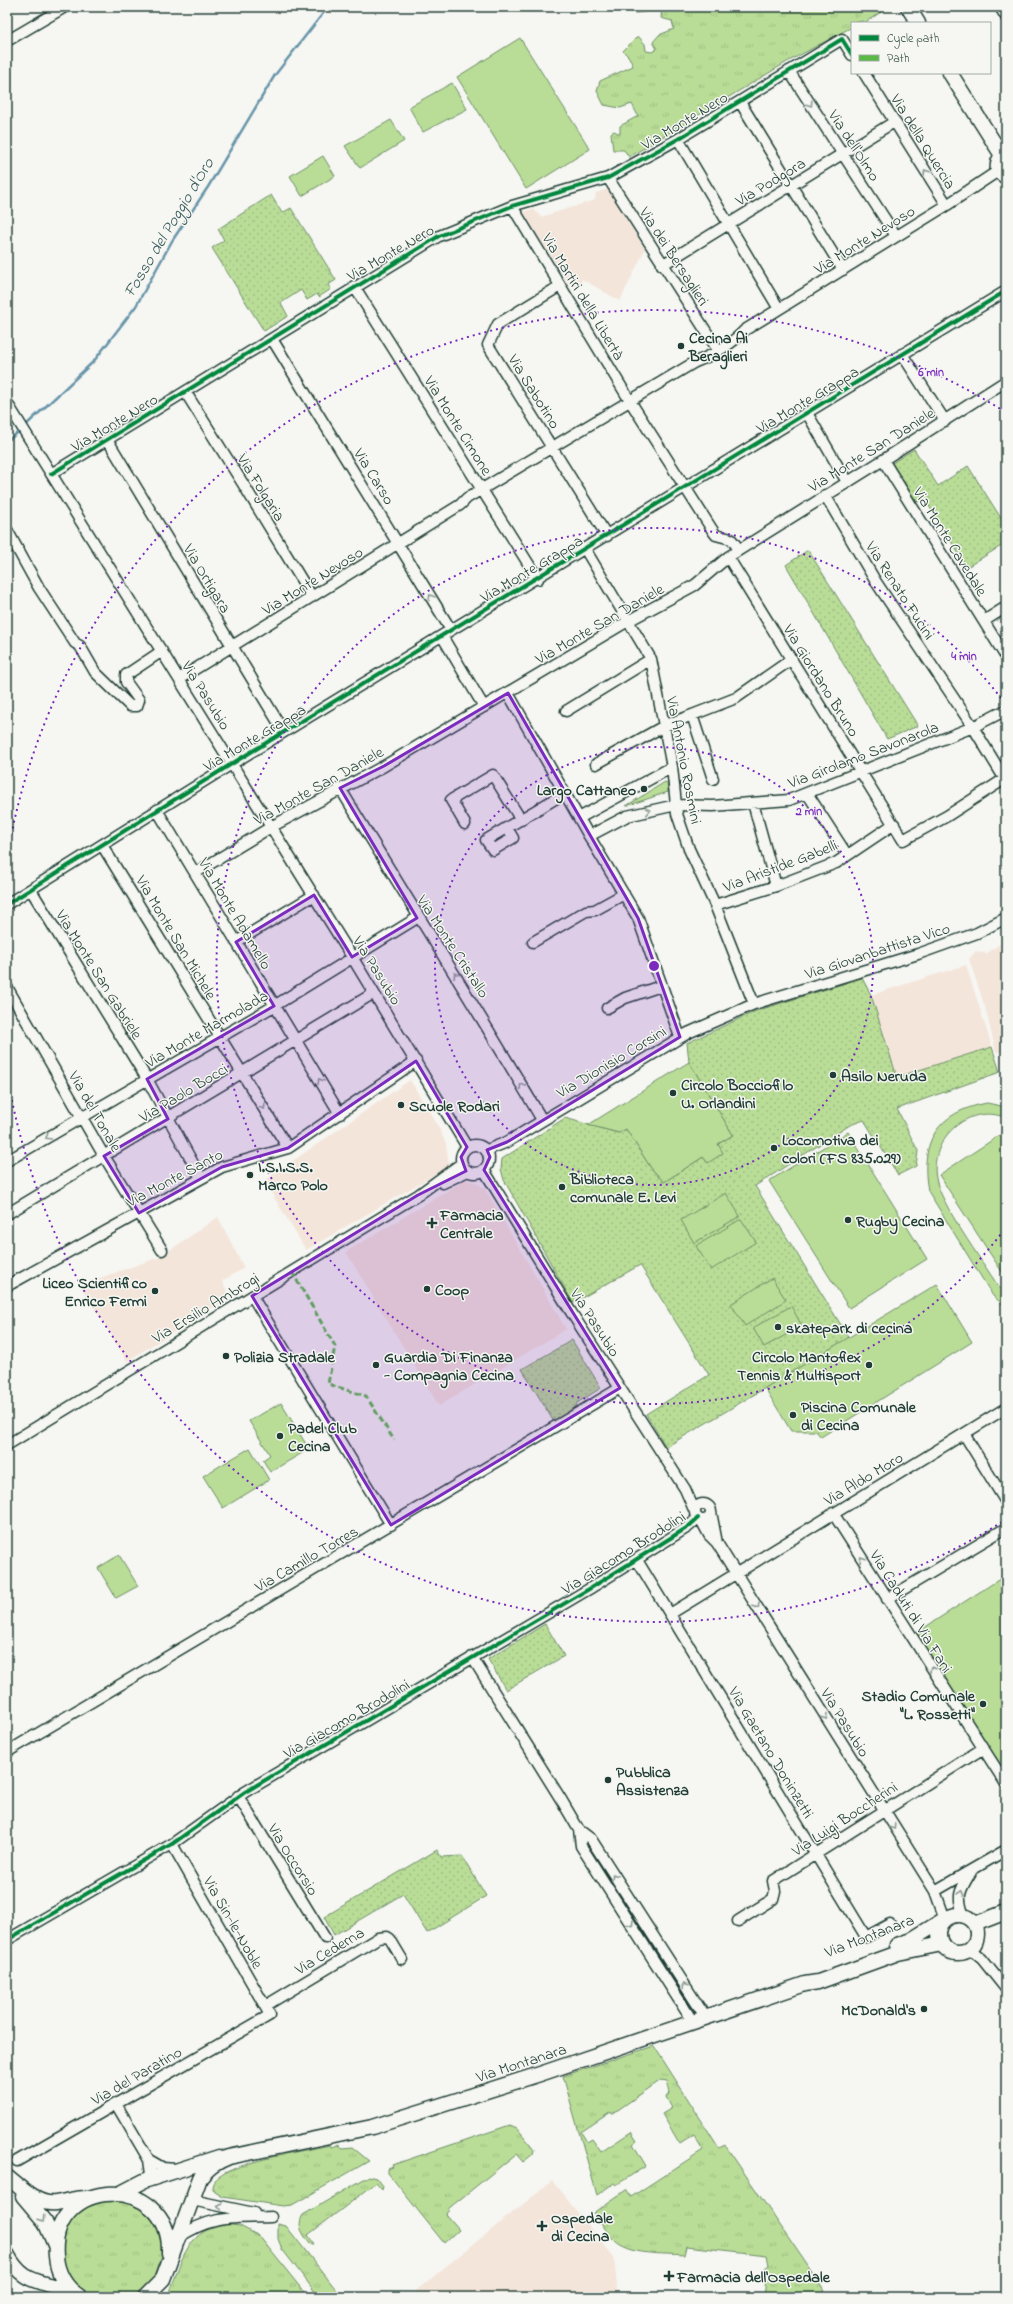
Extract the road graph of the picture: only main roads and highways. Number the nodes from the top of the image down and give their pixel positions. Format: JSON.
{"nodes":[{"id":1,"x":908,"y":7,"type":"edge"},
{"id":2,"x":917,"y":22,"type":"edge"},
{"id":3,"x":951,"y":74,"type":"edge"},
{"id":4,"x":1005,"y":157,"type":"edge"},
{"id":5,"x":1002,"y":174,"type":"edge"},
{"id":6,"x":1006,"y":1912,"type":"edge"},
{"id":7,"x":946,"y":1919,"type":"junction"},
{"id":8,"x":970,"y":1920,"type":"junction"},
{"id":9,"x":942,"y":1944,"type":"junction"},
{"id":10,"x":805,"y":1984,"type":"junction"},
{"id":11,"x":243,"y":2154,"type":"junction"},
{"id":12,"x":7,"y":2178,"type":"edge"},
{"id":13,"x":120,"y":2193,"type":"junction"},
{"id":14,"x":87,"y":2198,"type":"junction"},
{"id":15,"x":55,"y":2245,"type":"junction"},
{"id":16,"x":7,"y":2254,"type":"edge"},
{"id":17,"x":169,"y":2262,"type":"junction"},
{"id":18,"x":56,"y":2264,"type":"junction"},
{"id":19,"x":26,"y":2277,"type":"junction"},
{"id":20,"x":162,"y":2279,"type":"junction"},
{"id":21,"x":79,"y":2297,"type":"edge"},
{"id":22,"x":145,"y":2297,"type":"edge"},
{"id":23,"x":158,"y":2297,"type":"edge"}],
"edges":[{"from":1,"to":2,"type":"main road"},
{"from":3,"to":4,"type":"main road"},
{"from":4,"to":5,"type":"main road"},
{"from":6,"to":8,"type":"main road"},
{"from":7,"to":8,"type":"main road"},
{"from":7,"to":9,"type":"main road"},
{"from":7,"to":10,"type":"main road","name":"Via Montanara"},
{"from":8,"to":9,"type":"main road"},
{"from":9,"to":10,"type":"main road","name":"Via Montanara"},
{"from":10,"to":11,"type":"main road","name":"Via Montanara"},
{"from":11,"to":13,"type":"main road"},
{"from":11,"to":17,"type":"main road"},
{"from":12,"to":14,"type":"main road"},
{"from":12,"to":15,"type":"main road","one_way":true},
{"from":13,"to":14,"type":"main road"},
{"from":13,"to":17,"type":"main road"},
{"from":14,"to":15,"type":"main road"},
{"from":15,"to":18,"type":"main road"},
{"from":16,"to":19,"type":"main road"},
{"from":17,"to":20,"type":"main road"},
{"from":18,"to":19,"type":"main road"},
{"from":18,"to":21,"type":"main road"},
{"from":19,"to":21,"type":"main road"},
{"from":20,"to":22,"type":"main road"},
{"from":20,"to":23,"type":"main road"}]}
